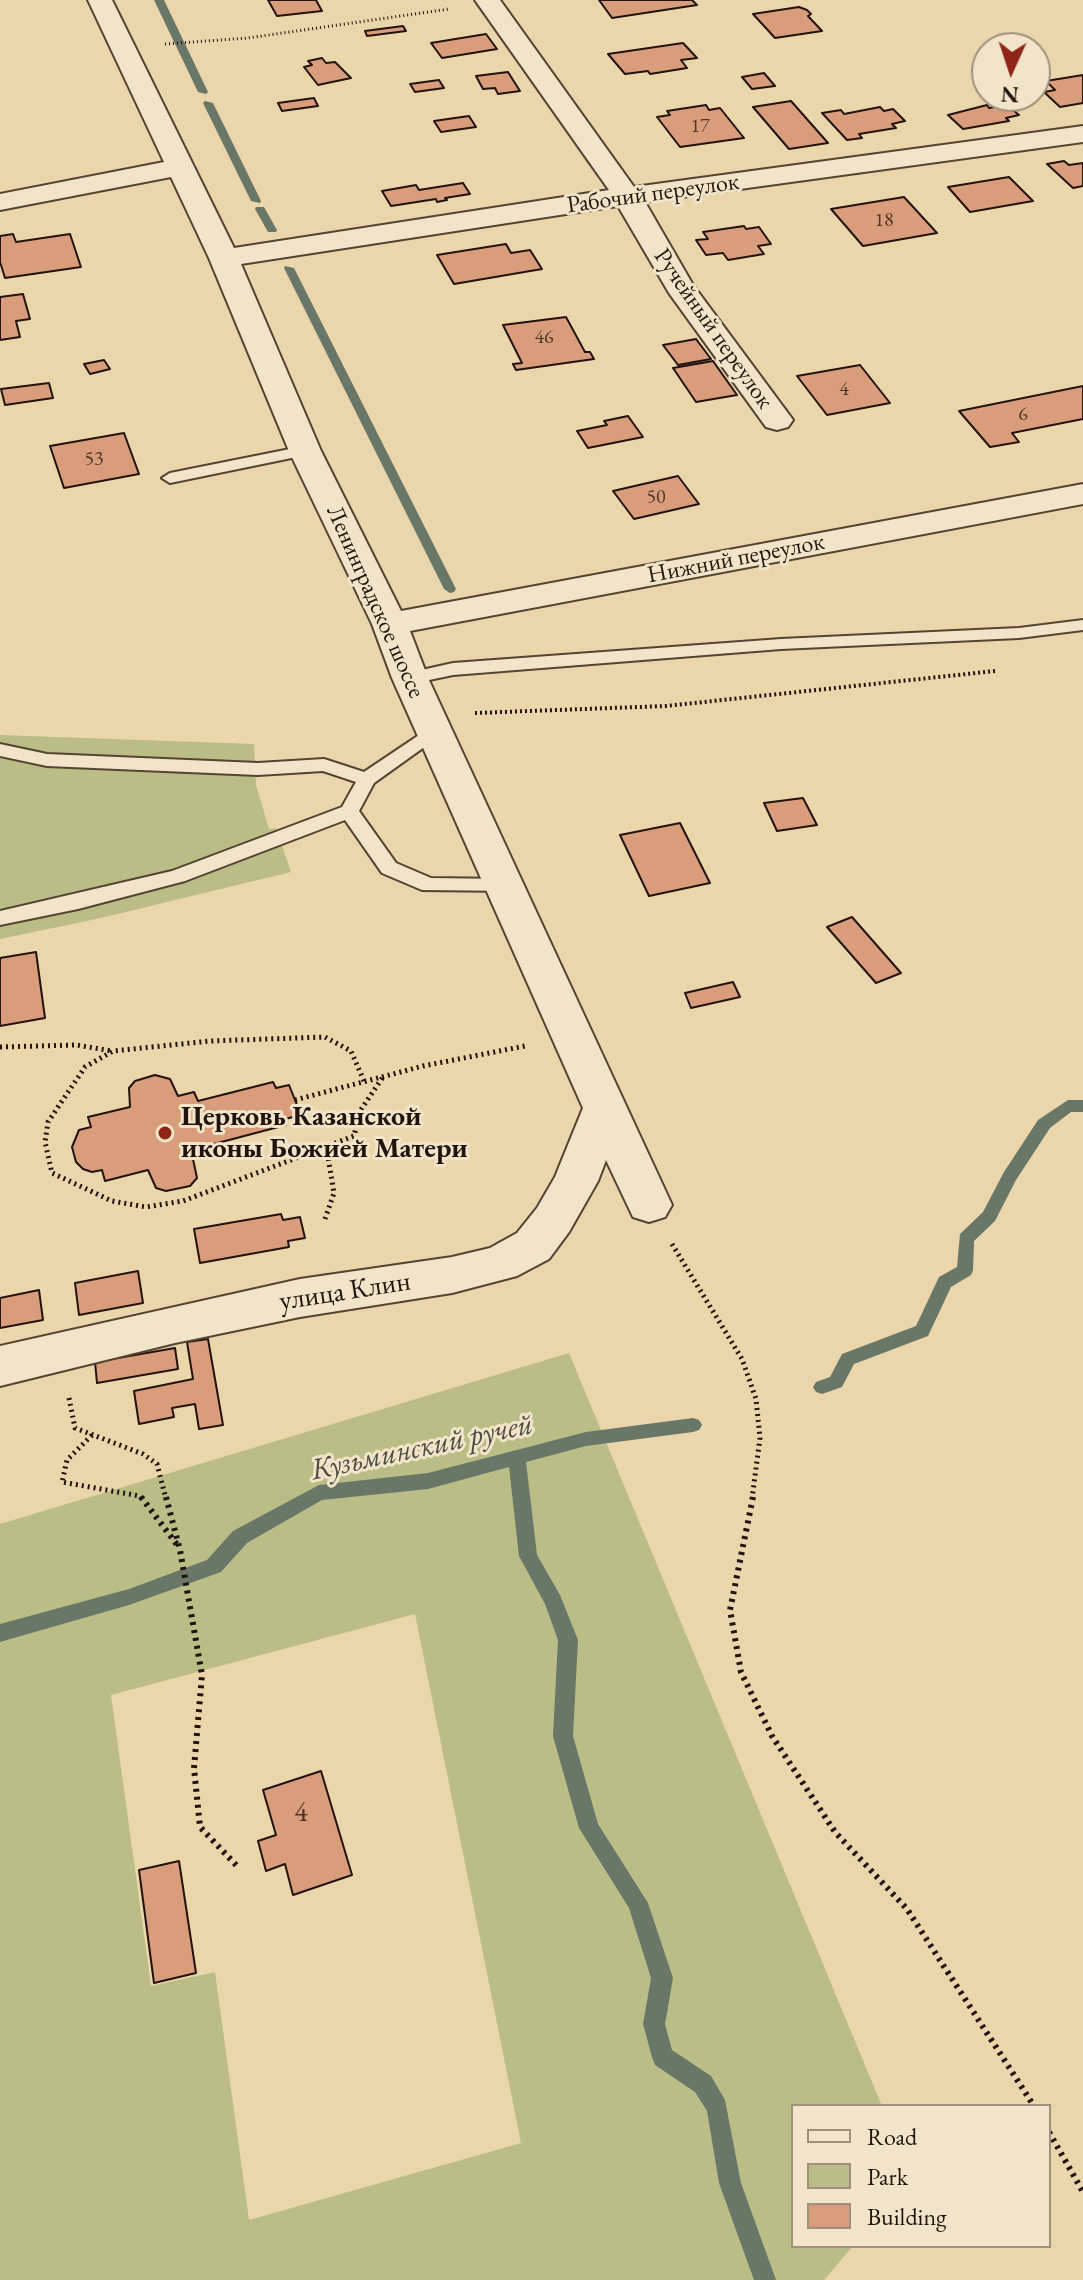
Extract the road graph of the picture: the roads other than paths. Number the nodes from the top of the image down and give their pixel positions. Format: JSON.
{"nodes":[{"id":1,"x":100,"y":0,"type":"edge"},
{"id":2,"x":488,"y":2,"type":"edge"},
{"id":3,"x":1083,"y":134,"type":"edge"},
{"id":4,"x":180,"y":167,"type":"junction"},
{"id":5,"x":627,"y":196,"type":"junction"},
{"id":6,"x":0,"y":202,"type":"edge"},
{"id":7,"x":224,"y":258,"type":"junction"},
{"id":8,"x":777,"y":420,"type":"dead end"},
{"id":9,"x":305,"y":451,"type":"junction"},
{"id":10,"x":170,"y":478,"type":"dead end"},
{"id":11,"x":1083,"y":494,"type":"edge"},
{"id":12,"x":390,"y":624,"type":"junction"},
{"id":13,"x":1083,"y":625,"type":"edge"},
{"id":14,"x":410,"y":678,"type":"junction"},
{"id":15,"x":430,"y":723,"type":"junction"},
{"id":16,"x":0,"y":750,"type":"edge"},
{"id":17,"x":367,"y":779,"type":"junction"},
{"id":18,"x":349,"y":811,"type":"junction"},
{"id":19,"x":505,"y":886,"type":"junction"},
{"id":20,"x":0,"y":918,"type":"edge"},
{"id":21,"x":605,"y":1107,"type":"junction"},
{"id":22,"x":649,"y":1205,"type":"road end"},
{"id":23,"x":0,"y":1366,"type":"edge"}],
"edges":[{"from":1,"to":4,"type":"street","name":"Ленинградское шоссе"},
{"from":2,"to":5,"type":"street","name":"Ручейный переулок"},
{"from":3,"to":5,"type":"street","name":"Рабочий переулок"},
{"from":4,"to":6,"type":"street"},
{"from":4,"to":7,"type":"street","name":"Ленинградское шоссе"},
{"from":5,"to":7,"type":"street","name":"Рабочий переулок"},
{"from":5,"to":8,"type":"street","name":"Ручейный переулок"},
{"from":7,"to":9,"type":"street","name":"Ленинградское шоссе"},
{"from":9,"to":10,"type":"lane"},
{"from":9,"to":12,"type":"street","name":"Ленинградское шоссе"},
{"from":11,"to":12,"type":"street","name":"Нижний переулок"},
{"from":12,"to":14,"type":"street","name":"Ленинградское шоссе"},
{"from":13,"to":14,"type":"lane"},
{"from":14,"to":15,"type":"street","name":"Ленинградское шоссе"},
{"from":15,"to":17,"type":"lane"},
{"from":15,"to":19,"type":"street","name":"Ленинградское шоссе"},
{"from":16,"to":17,"type":"lane"},
{"from":17,"to":18,"type":"lane"},
{"from":18,"to":19,"type":"lane"},
{"from":18,"to":20,"type":"lane"},
{"from":19,"to":21,"type":"street","name":"Ленинградское шоссе"},
{"from":21,"to":22,"type":"street","name":"Ленинградское шоссе"},
{"from":21,"to":23,"type":"street","name":"улица Клин"}]}
